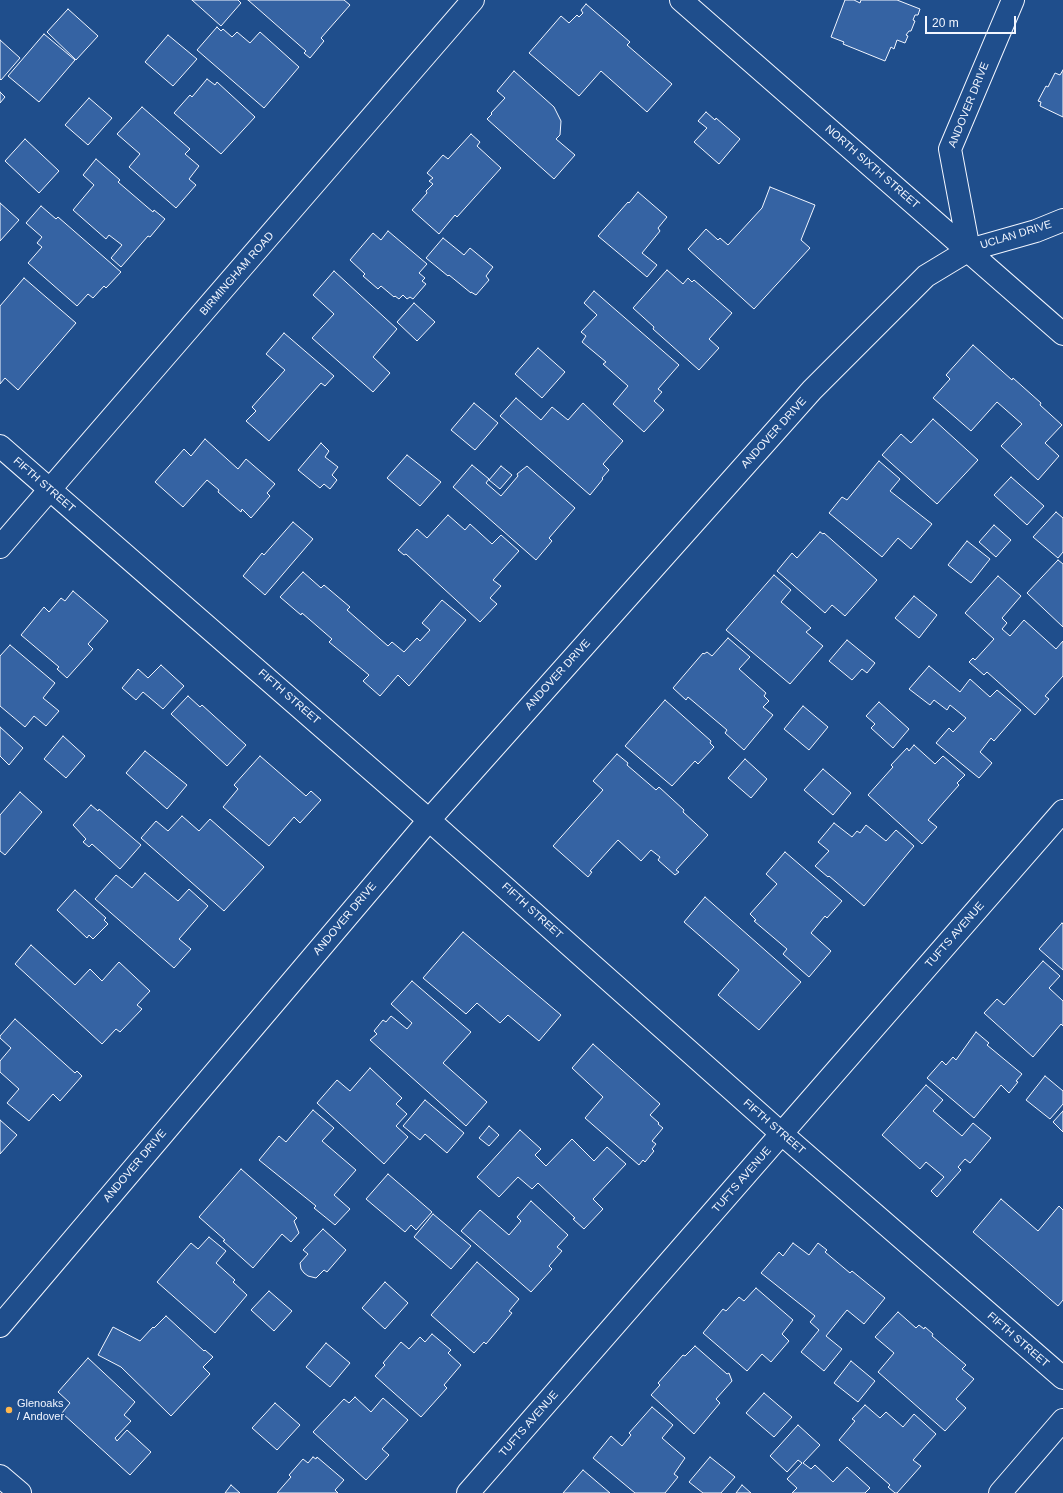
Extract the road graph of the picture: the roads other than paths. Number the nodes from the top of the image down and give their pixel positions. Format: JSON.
{"nodes":[{"id":1,"x":473,"y":0,"type":"edge"},
{"id":2,"x":681,"y":0,"type":"edge"},
{"id":3,"x":1013,"y":0,"type":"edge"},
{"id":4,"x":1063,"y":220,"type":"edge"},
{"id":5,"x":968,"y":250,"type":"junction"},
{"id":6,"x":1063,"y":334,"type":"edge"},
{"id":7,"x":0,"y":446,"type":"edge"},
{"id":8,"x":50,"y":490,"type":"junction"},
{"id":9,"x":0,"y":547,"type":"edge"},
{"id":10,"x":1063,"y":812,"type":"edge"},
{"id":11,"x":429,"y":820,"type":"junction"},
{"id":12,"x":782,"y":1134,"type":"junction"},
{"id":13,"x":0,"y":1326,"type":"edge"},
{"id":14,"x":1063,"y":1378,"type":"edge"},
{"id":15,"x":1063,"y":1420,"type":"edge"},
{"id":16,"x":0,"y":1476,"type":"edge"},
{"id":17,"x":20,"y":1493,"type":"edge"},
{"id":18,"x":468,"y":1493,"type":"edge"},
{"id":19,"x":1000,"y":1493,"type":"edge"}],
"edges":[{"from":1,"to":8,"type":"street","name":"BIRMINGHAM ROAD"},
{"from":2,"to":5,"type":"street","name":"NORTH SIXTH STREET"},
{"from":3,"to":5,"type":"street","name":"ANDOVER DRIVE"},
{"from":4,"to":5,"type":"street","name":"UCLAN DRIVE"},
{"from":5,"to":6,"type":"street","name":"NORTH SIXTH STREET"},
{"from":5,"to":11,"type":"street","name":"ANDOVER DRIVE"},
{"from":7,"to":8,"type":"street","name":"FIFTH STREET"},
{"from":8,"to":9,"type":"street","name":"BIRMINGHAM ROAD"},
{"from":8,"to":11,"type":"street","name":"FIFTH STREET"},
{"from":10,"to":12,"type":"street","name":"TUFTS AVENUE"},
{"from":11,"to":12,"type":"street","name":"FIFTH STREET"},
{"from":11,"to":13,"type":"street","name":"ANDOVER DRIVE"},
{"from":12,"to":14,"type":"street","name":"FIFTH STREET"},
{"from":12,"to":18,"type":"street","name":"TUFTS AVENUE"},
{"from":15,"to":19,"type":"street"},
{"from":16,"to":17,"type":"street"}]}
